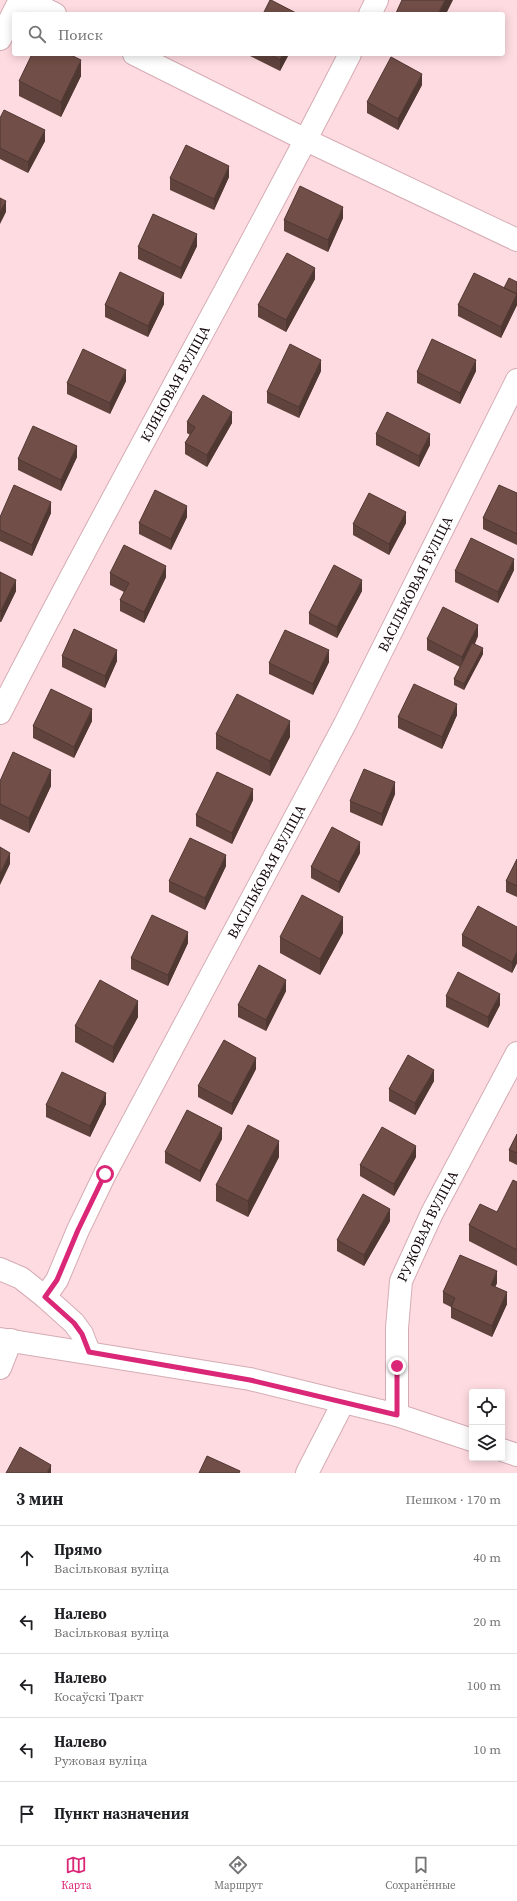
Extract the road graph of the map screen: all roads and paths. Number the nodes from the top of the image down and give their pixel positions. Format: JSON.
{"nodes":[{"id":1,"x":20,"y":0,"type":"edge"},
{"id":2,"x":27,"y":0,"type":"edge"},
{"id":3,"x":377,"y":0,"type":"edge"},
{"id":4,"x":14,"y":12,"type":"edge"},
{"id":5,"x":51,"y":12,"type":"edge"},
{"id":6,"x":371,"y":12,"type":"edge"},
{"id":7,"x":12,"y":16,"type":"edge"},
{"id":8,"x":0,"y":39,"type":"edge"},
{"id":9,"x":138,"y":56,"type":"edge"},
{"id":10,"x":349,"y":56,"type":"edge"},
{"id":11,"x":306,"y":140,"type":"junction"},
{"id":12,"x":517,"y":240,"type":"edge"},
{"id":13,"x":517,"y":380,"type":"edge"},
{"id":14,"x":0,"y":713,"type":"edge"},
{"id":15,"x":517,"y":1053,"type":"edge"},
{"id":16,"x":0,"y":1269,"type":"edge"},
{"id":17,"x":45,"y":1297,"type":"junction"},
{"id":18,"x":5,"y":1339,"type":"edge"},
{"id":19,"x":89,"y":1352,"type":"junction"},
{"id":20,"x":0,"y":1368,"type":"edge"},
{"id":21,"x":343,"y":1403,"type":"junction"},
{"id":22,"x":397,"y":1415,"type":"junction"},
{"id":23,"x":469,"y":1439,"type":"edge"},
{"id":24,"x":505,"y":1451,"type":"edge"},
{"id":25,"x":517,"y":1454,"type":"edge"},
{"id":26,"x":307,"y":1473,"type":"edge"}],
"edges":[{"from":1,"to":4,"type":"street"},
{"from":2,"to":5,"type":"street"},
{"from":3,"to":6,"type":"street"},
{"from":7,"to":8,"type":"street"},
{"from":9,"to":11,"type":"street"},
{"from":10,"to":11,"type":"street","name":"КЛЯНОВАЯ ВУЛІЦА"},
{"from":11,"to":12,"type":"street"},
{"from":11,"to":14,"type":"street","name":"КЛЯНОВАЯ ВУЛІЦА"},
{"from":13,"to":17,"type":"street","name":"ВАСІЛЬКОВАЯ ВУЛІЦА"},
{"from":15,"to":22,"type":"street","name":"РУЖОВАЯ ВУЛІЦА"},
{"from":16,"to":17,"type":"street"},
{"from":17,"to":19,"type":"street"},
{"from":18,"to":19,"type":"street"},
{"from":18,"to":20,"type":"street"},
{"from":19,"to":21,"type":"street"},
{"from":21,"to":22,"type":"street"},
{"from":21,"to":26,"type":"street"},
{"from":22,"to":23,"type":"street"},
{"from":24,"to":25,"type":"street"}]}
